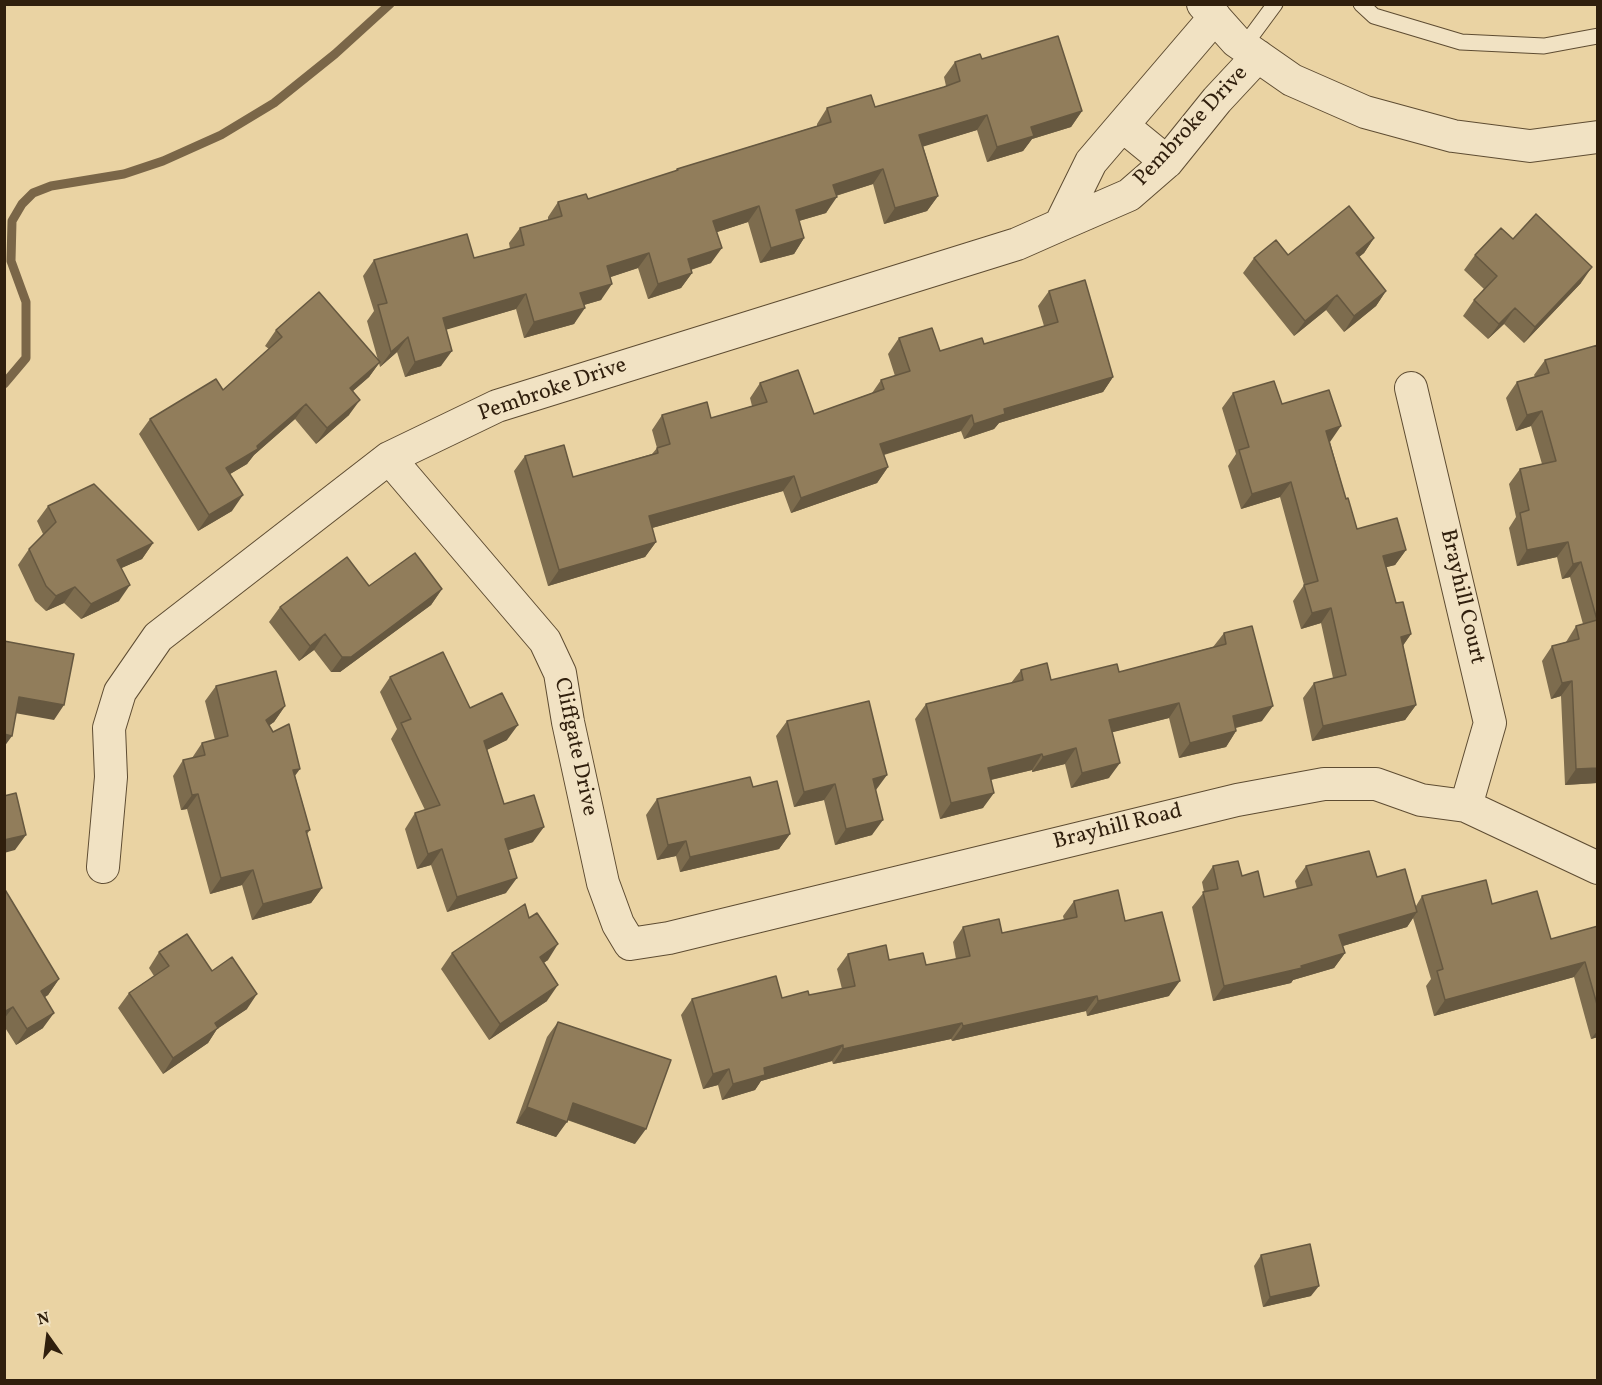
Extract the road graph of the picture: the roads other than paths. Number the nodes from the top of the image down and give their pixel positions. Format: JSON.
{"nodes":[{"id":1,"x":1275,"y":4,"type":"edge"},
{"id":2,"x":1361,"y":4,"type":"edge"},
{"id":3,"x":1209,"y":11,"type":"edge"},
{"id":4,"x":1598,"y":36,"type":"edge"},
{"id":5,"x":1251,"y":51,"type":"junction"},
{"id":6,"x":1123,"y":126,"type":"junction"},
{"id":7,"x":1598,"y":136,"type":"edge"},
{"id":8,"x":1167,"y":162,"type":"junction"},
{"id":9,"x":1060,"y":225,"type":"junction"},
{"id":10,"x":1411,"y":388,"type":"dead end"},
{"id":11,"x":389,"y":458,"type":"junction"},
{"id":12,"x":1466,"y":806,"type":"junction"},
{"id":13,"x":103,"y":867,"type":"dead end"},
{"id":14,"x":1598,"y":868,"type":"edge"},
{"id":15,"x":630,"y":944,"type":"joint"}],
"edges":[{"from":1,"to":5,"type":"lane"},
{"from":2,"to":4,"type":"lane"},
{"from":3,"to":5,"type":"street"},
{"from":3,"to":6,"type":"street"},
{"from":5,"to":7,"type":"street"},
{"from":5,"to":8,"type":"street","name":"Pembroke Drive"},
{"from":6,"to":8,"type":"street"},
{"from":6,"to":9,"type":"street"},
{"from":8,"to":9,"type":"street","name":"Pembroke Drive"},
{"from":9,"to":11,"type":"street","name":"Pembroke Drive"},
{"from":10,"to":12,"type":"street","name":"Brayhill Court"},
{"from":11,"to":13,"type":"street","name":"Pembroke Drive"},
{"from":11,"to":15,"type":"street","name":"Cliffgate Drive"},
{"from":12,"to":14,"type":"street","name":"Brayhill Road"},
{"from":12,"to":15,"type":"street","name":"Brayhill Road"}]}
